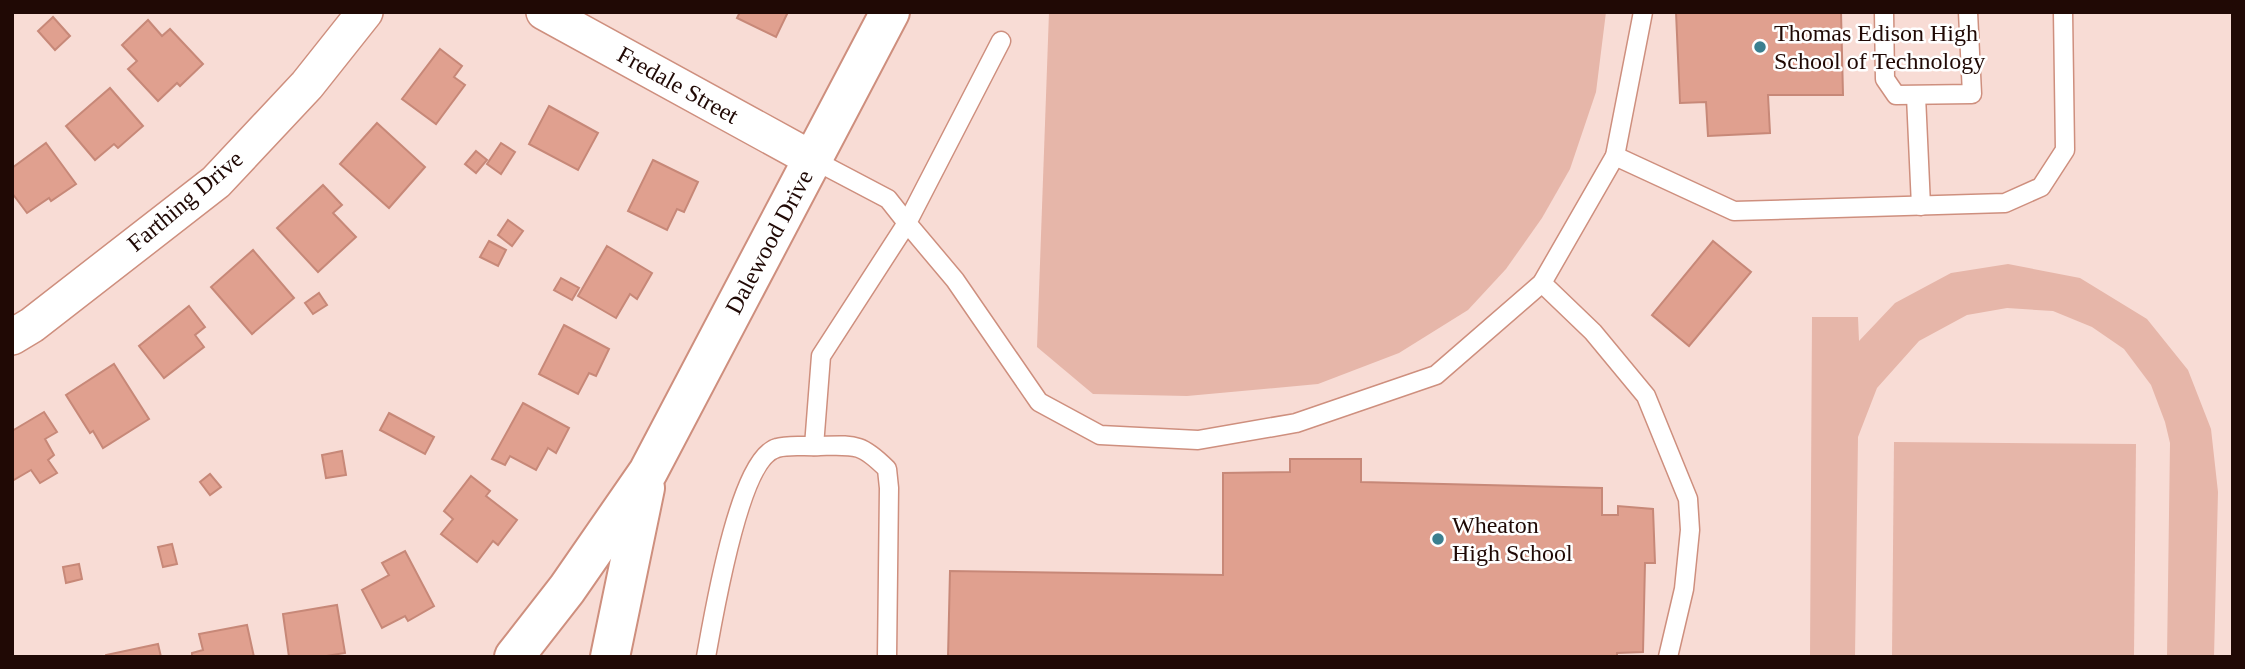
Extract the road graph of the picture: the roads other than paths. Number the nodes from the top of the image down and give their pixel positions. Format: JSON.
{"nodes":[{"id":1,"x":365,"y":12,"type":"edge"},
{"id":2,"x":544,"y":12,"type":"edge"},
{"id":3,"x":890,"y":12,"type":"edge"},
{"id":4,"x":1643,"y":12,"type":"edge"},
{"id":5,"x":1884,"y":12,"type":"edge"},
{"id":6,"x":1968,"y":12,"type":"edge"},
{"id":7,"x":2063,"y":12,"type":"edge"},
{"id":8,"x":1001,"y":41,"type":"dead end"},
{"id":9,"x":1916,"y":96,"type":"junction"},
{"id":10,"x":1615,"y":156,"type":"junction"},
{"id":11,"x":812,"y":159,"type":"junction"},
{"id":12,"x":1921,"y":205,"type":"junction"},
{"id":13,"x":907,"y":223,"type":"junction"},
{"id":14,"x":1542,"y":283,"type":"junction"},
{"id":15,"x":12,"y":337,"type":"edge"},
{"id":16,"x":814,"y":446,"type":"junction"},
{"id":17,"x":649,"y":472,"type":"junction"},
{"id":18,"x":514,"y":657,"type":"edge"},
{"id":19,"x":610,"y":657,"type":"edge"},
{"id":20,"x":706,"y":657,"type":"edge"},
{"id":21,"x":887,"y":657,"type":"edge"},
{"id":22,"x":1668,"y":657,"type":"edge"}],
"edges":[{"from":1,"to":15,"type":"street","name":"Farthing Drive"},
{"from":2,"to":11,"type":"street","name":"Fredale Street"},
{"from":3,"to":11,"type":"street","name":"Dalewood Drive"},
{"from":4,"to":10,"type":"lane"},
{"from":5,"to":9,"type":"lane"},
{"from":6,"to":9,"type":"lane"},
{"from":7,"to":12,"type":"lane"},
{"from":8,"to":13,"type":"lane"},
{"from":9,"to":12,"type":"lane"},
{"from":10,"to":12,"type":"lane"},
{"from":10,"to":14,"type":"lane"},
{"from":11,"to":13,"type":"lane"},
{"from":11,"to":17,"type":"street","name":"Dalewood Drive"},
{"from":13,"to":14,"type":"lane"},
{"from":13,"to":16,"type":"lane"},
{"from":14,"to":22,"type":"lane"},
{"from":16,"to":20,"type":"lane"},
{"from":16,"to":21,"type":"lane"},
{"from":17,"to":18,"type":"street","name":"Dalewood Drive"},
{"from":17,"to":19,"type":"street","name":"Dalewood Drive"}]}
